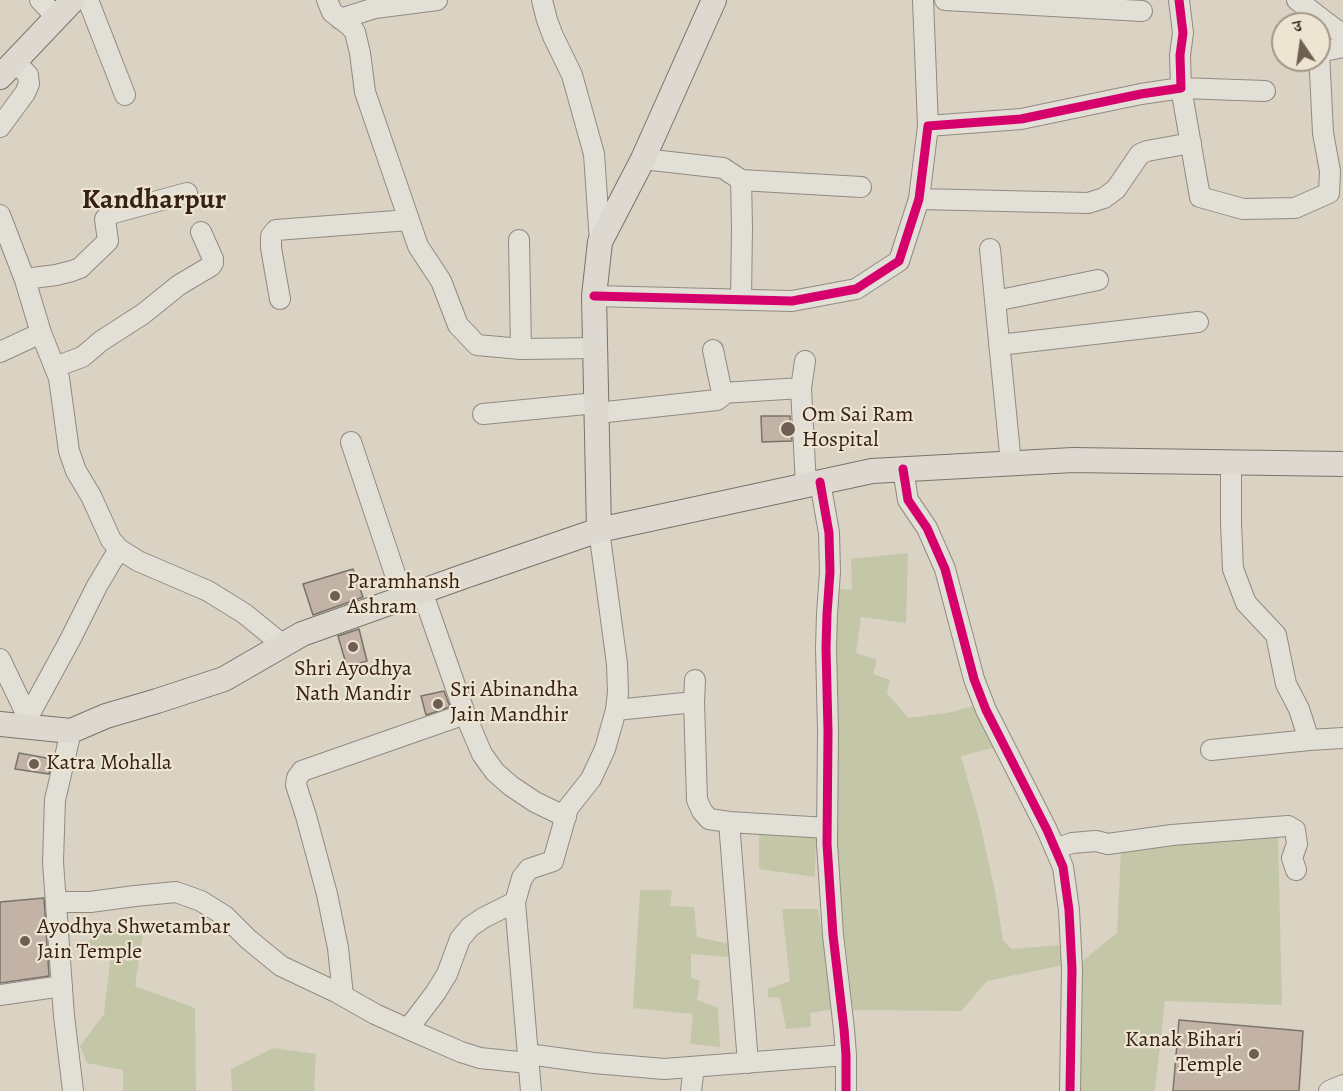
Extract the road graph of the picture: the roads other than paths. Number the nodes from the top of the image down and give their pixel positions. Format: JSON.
{"nodes":[{"id":1,"x":73,"y":0,"type":"edge"},
{"id":2,"x":88,"y":0,"type":"edge"},
{"id":3,"x":327,"y":0,"type":"edge"},
{"id":4,"x":437,"y":0,"type":"edge"},
{"id":5,"x":543,"y":0,"type":"edge"},
{"id":6,"x":714,"y":0,"type":"edge"},
{"id":7,"x":923,"y":0,"type":"edge"},
{"id":8,"x":945,"y":0,"type":"edge"},
{"id":9,"x":1179,"y":0,"type":"edge"},
{"id":10,"x":1298,"y":0,"type":"edge"},
{"id":11,"x":1048,"y":3,"type":"edge"},
{"id":12,"x":48,"y":9,"type":"edge"},
{"id":13,"x":1142,"y":11,"type":"dead end"},
{"id":14,"x":340,"y":19,"type":"junction"},
{"id":15,"x":1343,"y":33,"type":"edge"},
{"id":16,"x":1343,"y":47,"type":"edge"},
{"id":17,"x":7,"y":69,"type":"edge"},
{"id":18,"x":1181,"y":88,"type":"junction"},
{"id":19,"x":1265,"y":91,"type":"dead end"},
{"id":20,"x":125,"y":95,"type":"dead end"},
{"id":21,"x":0,"y":126,"type":"edge"},
{"id":22,"x":928,"y":126,"type":"junction"},
{"id":23,"x":1191,"y":143,"type":"junction"},
{"id":24,"x":643,"y":159,"type":"junction"},
{"id":25,"x":741,"y":180,"type":"junction"},
{"id":26,"x":861,"y":187,"type":"dead end"},
{"id":27,"x":187,"y":193,"type":"dead end"},
{"id":28,"x":919,"y":199,"type":"junction"},
{"id":29,"x":0,"y":215,"type":"edge"},
{"id":30,"x":409,"y":220,"type":"junction"},
{"id":31,"x":201,"y":232,"type":"dead end"},
{"id":32,"x":519,"y":240,"type":"dead end"},
{"id":33,"x":600,"y":242,"type":"junction"},
{"id":34,"x":990,"y":249,"type":"dead end"},
{"id":35,"x":25,"y":279,"type":"junction"},
{"id":36,"x":1098,"y":280,"type":"dead end"},
{"id":37,"x":594,"y":296,"type":"junction"},
{"id":38,"x":280,"y":299,"type":"dead end"},
{"id":39,"x":741,"y":300,"type":"junction"},
{"id":40,"x":995,"y":301,"type":"junction"},
{"id":41,"x":1198,"y":322,"type":"dead end"},
{"id":42,"x":41,"y":333,"type":"junction"},
{"id":43,"x":999,"y":345,"type":"junction"},
{"id":44,"x":595,"y":348,"type":"junction"},
{"id":45,"x":521,"y":349,"type":"junction"},
{"id":46,"x":713,"y":350,"type":"dead end"},
{"id":47,"x":0,"y":352,"type":"edge"},
{"id":48,"x":805,"y":361,"type":"dead end"},
{"id":49,"x":55,"y":367,"type":"junction"},
{"id":50,"x":801,"y":388,"type":"junction"},
{"id":51,"x":722,"y":393,"type":"junction"},
{"id":52,"x":596,"y":408,"type":"junction"},
{"id":53,"x":483,"y":414,"type":"dead end"},
{"id":54,"x":351,"y":442,"type":"dead end"},
{"id":55,"x":1232,"y":463,"type":"junction"},
{"id":56,"x":1011,"y":464,"type":"junction"},
{"id":57,"x":1343,"y":464,"type":"edge"},
{"id":58,"x":903,"y":470,"type":"junction"},
{"id":59,"x":813,"y":484,"type":"junction"},
{"id":60,"x":599,"y":530,"type":"junction"},
{"id":61,"x":119,"y":549,"type":"junction"},
{"id":62,"x":412,"y":595,"type":"junction"},
{"id":63,"x":283,"y":645,"type":"junction"},
{"id":64,"x":0,"y":659,"type":"edge"},
{"id":65,"x":695,"y":680,"type":"dead end"},
{"id":66,"x":694,"y":702,"type":"junction"},
{"id":67,"x":616,"y":710,"type":"junction"},
{"id":68,"x":465,"y":714,"type":"junction"},
{"id":69,"x":30,"y":723,"type":"junction"},
{"id":70,"x":0,"y":724,"type":"edge"},
{"id":71,"x":71,"y":731,"type":"junction"},
{"id":72,"x":1343,"y":738,"type":"edge"},
{"id":73,"x":1309,"y":740,"type":"junction"},
{"id":74,"x":1211,"y":750,"type":"dead end"},
{"id":75,"x":566,"y":817,"type":"junction"},
{"id":76,"x":729,"y":822,"type":"junction"},
{"id":77,"x":827,"y":828,"type":"junction"},
{"id":78,"x":1055,"y":849,"type":"junction"},
{"id":79,"x":1296,"y":870,"type":"dead end"},
{"id":80,"x":56,"y":902,"type":"junction"},
{"id":81,"x":515,"y":902,"type":"junction"},
{"id":82,"x":62,"y":986,"type":"junction"},
{"id":83,"x":0,"y":995,"type":"edge"},
{"id":84,"x":343,"y":996,"type":"junction"},
{"id":85,"x":408,"y":1029,"type":"junction"},
{"id":86,"x":846,"y":1055,"type":"junction"},
{"id":87,"x":528,"y":1058,"type":"junction"},
{"id":88,"x":748,"y":1063,"type":"junction"},
{"id":89,"x":694,"y":1067,"type":"junction"},
{"id":90,"x":1343,"y":1085,"type":"edge"},
{"id":91,"x":73,"y":1091,"type":"edge"},
{"id":92,"x":531,"y":1091,"type":"edge"},
{"id":93,"x":691,"y":1091,"type":"edge"},
{"id":94,"x":846,"y":1091,"type":"edge"},
{"id":95,"x":1070,"y":1091,"type":"edge"},
{"id":96,"x":1329,"y":1091,"type":"edge"}],
"edges":[{"from":1,"to":12,"type":"main road"},
{"from":2,"to":20,"type":"street"},
{"from":3,"to":14,"type":"street"},
{"from":4,"to":14,"type":"street"},
{"from":5,"to":33,"type":"street"},
{"from":6,"to":24,"type":"main road"},
{"from":7,"to":22,"type":"street"},
{"from":8,"to":11,"type":"street"},
{"from":9,"to":18,"type":"street"},
{"from":10,"to":15,"type":"street"},
{"from":11,"to":13,"type":"street"},
{"from":12,"to":17,"type":"main road"},
{"from":14,"to":30,"type":"street"},
{"from":16,"to":23,"type":"street"},
{"from":17,"to":21,"type":"street"},
{"from":18,"to":19,"type":"street"},
{"from":18,"to":22,"type":"street"},
{"from":18,"to":23,"type":"street"},
{"from":22,"to":28,"type":"street"},
{"from":23,"to":28,"type":"street"},
{"from":24,"to":25,"type":"street"},
{"from":24,"to":33,"type":"main road"},
{"from":25,"to":26,"type":"street"},
{"from":25,"to":39,"type":"street"},
{"from":27,"to":35,"type":"street"},
{"from":28,"to":39,"type":"street"},
{"from":29,"to":35,"type":"street"},
{"from":30,"to":38,"type":"street"},
{"from":30,"to":45,"type":"street"},
{"from":31,"to":49,"type":"street"},
{"from":32,"to":45,"type":"street"},
{"from":33,"to":37,"type":"main road"},
{"from":34,"to":40,"type":"street"},
{"from":35,"to":42,"type":"street"},
{"from":36,"to":40,"type":"street"},
{"from":37,"to":39,"type":"street"},
{"from":37,"to":44,"type":"main road"},
{"from":40,"to":43,"type":"street"},
{"from":41,"to":43,"type":"street"},
{"from":42,"to":47,"type":"street"},
{"from":42,"to":49,"type":"street"},
{"from":43,"to":56,"type":"street"},
{"from":44,"to":45,"type":"street"},
{"from":44,"to":52,"type":"main road"},
{"from":46,"to":51,"type":"street"},
{"from":48,"to":50,"type":"street"},
{"from":49,"to":61,"type":"street"},
{"from":50,"to":51,"type":"street"},
{"from":50,"to":59,"type":"street"},
{"from":51,"to":52,"type":"street"},
{"from":52,"to":53,"type":"street"},
{"from":52,"to":60,"type":"main road"},
{"from":54,"to":62,"type":"street"},
{"from":55,"to":56,"type":"main road"},
{"from":55,"to":57,"type":"main road"},
{"from":55,"to":73,"type":"street"},
{"from":56,"to":58,"type":"main road"},
{"from":58,"to":59,"type":"main road"},
{"from":58,"to":78,"type":"street"},
{"from":59,"to":60,"type":"main road"},
{"from":59,"to":77,"type":"street"},
{"from":60,"to":62,"type":"main road"},
{"from":60,"to":67,"type":"street"},
{"from":61,"to":63,"type":"street"},
{"from":61,"to":69,"type":"street"},
{"from":62,"to":63,"type":"main road"},
{"from":62,"to":68,"type":"street"},
{"from":63,"to":71,"type":"main road"},
{"from":64,"to":69,"type":"street"},
{"from":65,"to":66,"type":"street"},
{"from":66,"to":67,"type":"street"},
{"from":66,"to":76,"type":"street"},
{"from":67,"to":75,"type":"street"},
{"from":68,"to":75,"type":"street"},
{"from":68,"to":84,"type":"street"},
{"from":69,"to":70,"type":"main road"},
{"from":69,"to":71,"type":"main road"},
{"from":71,"to":80,"type":"street"},
{"from":72,"to":73,"type":"street"},
{"from":73,"to":74,"type":"street"},
{"from":75,"to":81,"type":"street"},
{"from":76,"to":77,"type":"street"},
{"from":76,"to":88,"type":"street"},
{"from":77,"to":86,"type":"street"},
{"from":78,"to":79,"type":"street"},
{"from":78,"to":95,"type":"street"},
{"from":80,"to":82,"type":"street"},
{"from":80,"to":84,"type":"street"},
{"from":81,"to":85,"type":"street"},
{"from":81,"to":87,"type":"street"},
{"from":82,"to":83,"type":"street"},
{"from":82,"to":91,"type":"street"},
{"from":84,"to":85,"type":"street"},
{"from":85,"to":87,"type":"street"},
{"from":86,"to":88,"type":"street"},
{"from":86,"to":94,"type":"street"},
{"from":87,"to":89,"type":"street"},
{"from":87,"to":92,"type":"street"},
{"from":88,"to":89,"type":"street"},
{"from":89,"to":93,"type":"street"},
{"from":90,"to":96,"type":"street"}]}
